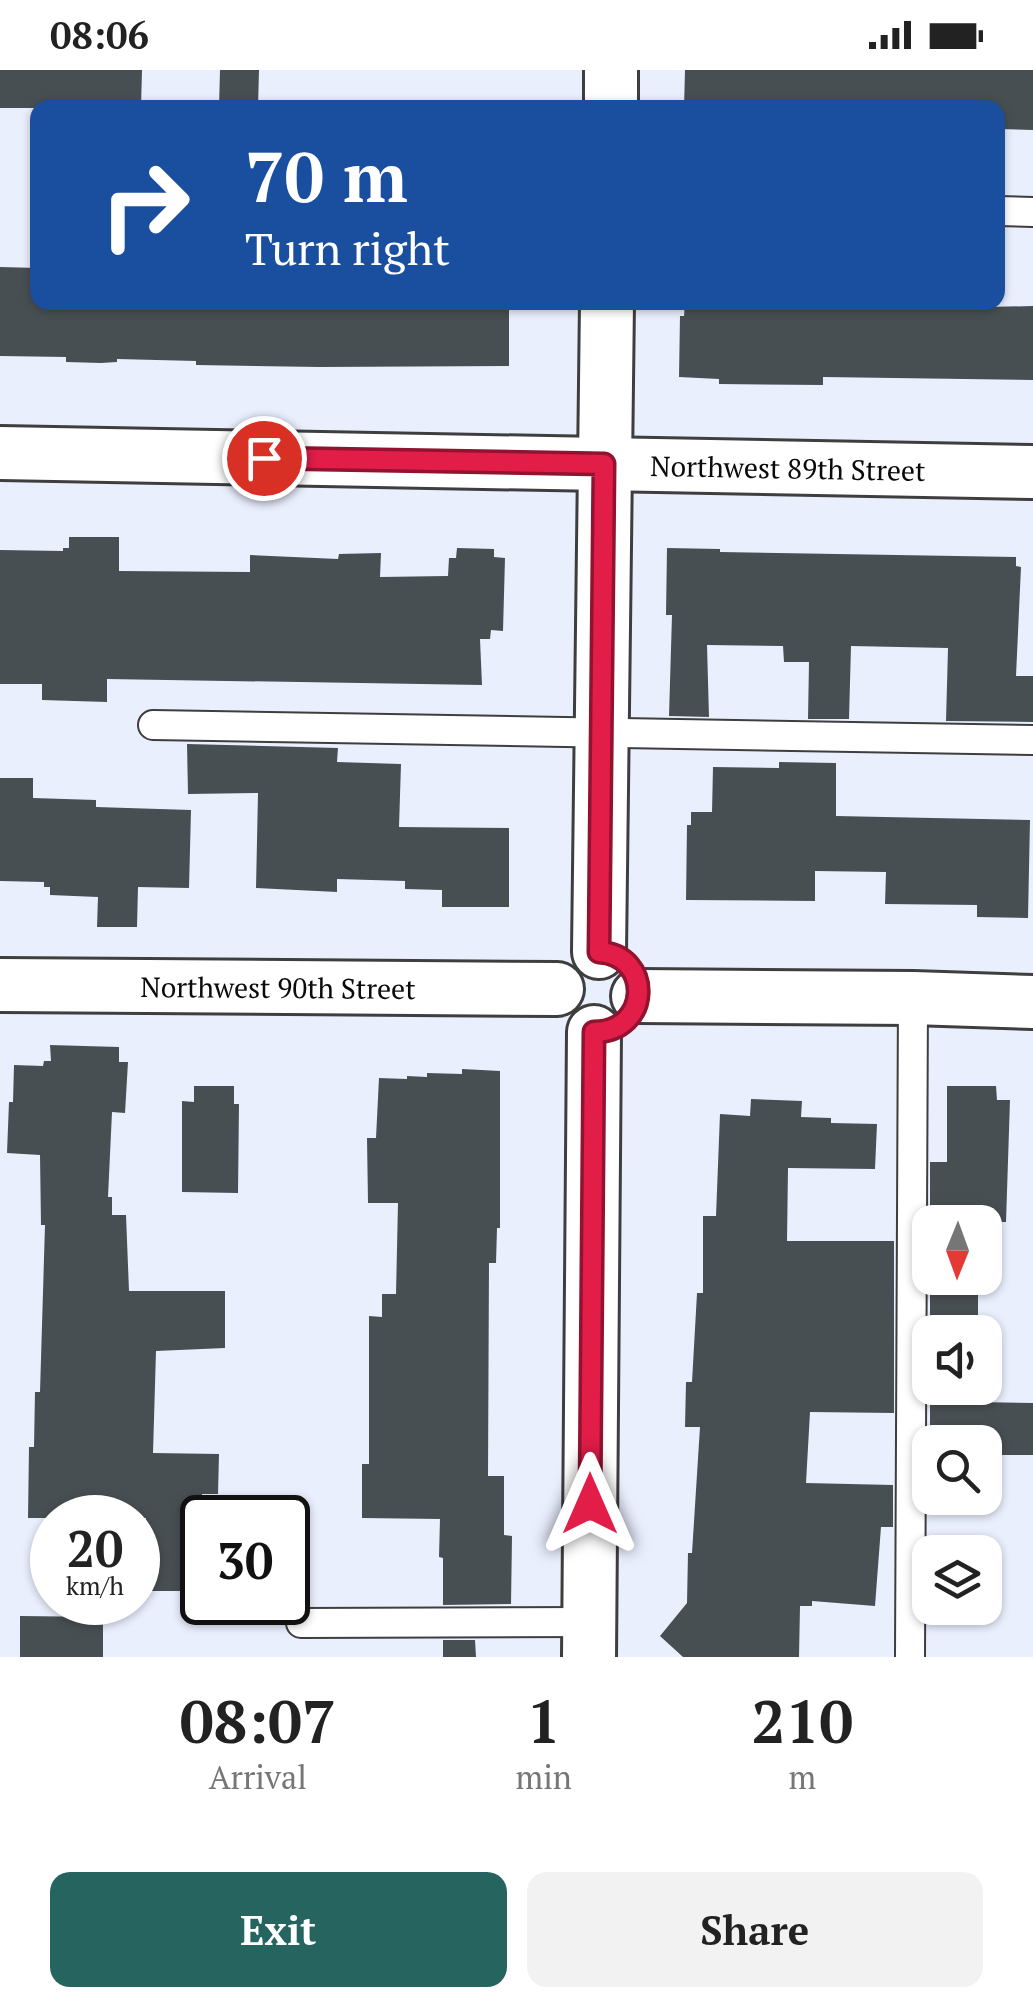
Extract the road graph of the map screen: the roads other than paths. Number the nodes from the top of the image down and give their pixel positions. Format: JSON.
{"nodes":[{"id":1,"x":611,"y":70,"type":"edge"},
{"id":2,"x":610,"y":100,"type":"edge"},
{"id":3,"x":1005,"y":211,"type":"edge"},
{"id":4,"x":1033,"y":212,"type":"edge"},
{"id":5,"x":607,"y":310,"type":"edge"},
{"id":6,"x":0,"y":453,"type":"edge"},
{"id":7,"x":604,"y":464,"type":"junction"},
{"id":8,"x":1033,"y":472,"type":"edge"},
{"id":9,"x":152,"y":725,"type":"dead end"},
{"id":10,"x":602,"y":731,"type":"junction"},
{"id":11,"x":1033,"y":740,"type":"edge"},
{"id":12,"x":599,"y":952,"type":"junction"},
{"id":13,"x":0,"y":985,"type":"edge"},
{"id":14,"x":557,"y":989,"type":"junction"},
{"id":15,"x":638,"y":996,"type":"junction"},
{"id":16,"x":913,"y":998,"type":"junction"},
{"id":17,"x":1033,"y":1002,"type":"edge"},
{"id":18,"x":594,"y":1032,"type":"junction"},
{"id":19,"x":310,"y":1624,"type":"edge"},
{"id":20,"x":589,"y":1640,"type":"edge"},
{"id":21,"x":910,"y":1657,"type":"edge"}],
"edges":[{"from":1,"to":2,"type":"street"},
{"from":3,"to":4,"type":"lane"},
{"from":5,"to":7,"type":"street"},
{"from":6,"to":7,"type":"street","name":"Northwest 89th Street"},
{"from":7,"to":8,"type":"street","name":"Northwest 89th Street"},
{"from":7,"to":10,"type":"street"},
{"from":9,"to":10,"type":"lane"},
{"from":10,"to":11,"type":"lane"},
{"from":10,"to":12,"type":"street"},
{"from":12,"to":14,"type":"street"},
{"from":12,"to":15,"type":"street"},
{"from":13,"to":14,"type":"street","name":"Northwest 90th Street"},
{"from":14,"to":18,"type":"street"},
{"from":15,"to":16,"type":"street"},
{"from":15,"to":18,"type":"street"},
{"from":16,"to":17,"type":"street"},
{"from":16,"to":21,"type":"lane"},
{"from":18,"to":20,"type":"street"},
{"from":19,"to":20,"type":"lane"}]}
